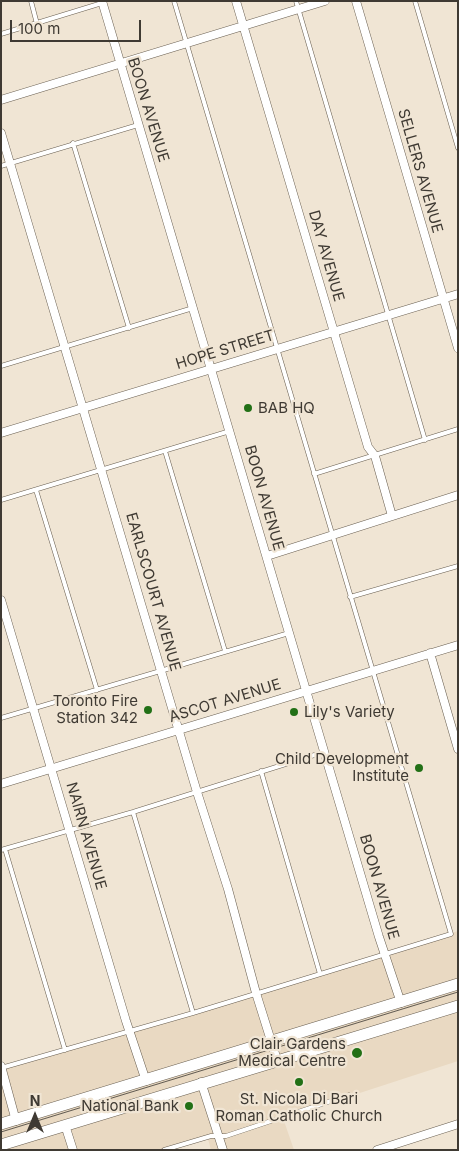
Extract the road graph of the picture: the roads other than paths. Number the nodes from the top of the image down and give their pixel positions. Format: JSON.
{"nodes":[{"id":1,"x":31,"y":1,"type":"edge"},
{"id":2,"x":174,"y":1,"type":"edge"},
{"id":3,"x":236,"y":1,"type":"edge"},
{"id":4,"x":325,"y":1,"type":"edge"},
{"id":5,"x":356,"y":1,"type":"edge"},
{"id":6,"x":415,"y":1,"type":"edge"},
{"id":7,"x":102,"y":2,"type":"edge"},
{"id":8,"x":297,"y":5,"type":"edge"},
{"id":9,"x":37,"y":24,"type":"junction"},
{"id":10,"x":244,"y":26,"type":"junction"},
{"id":11,"x":1,"y":34,"type":"edge"},
{"id":12,"x":186,"y":44,"type":"junction"},
{"id":13,"x":120,"y":64,"type":"junction"},
{"id":14,"x":1,"y":100,"type":"edge"},
{"id":15,"x":138,"y":124,"type":"junction"},
{"id":16,"x":1,"y":133,"type":"edge"},
{"id":17,"x":73,"y":143,"type":"junction"},
{"id":18,"x":458,"y":148,"type":"edge"},
{"id":19,"x":10,"y":163,"type":"junction"},
{"id":20,"x":1,"y":166,"type":"edge"},
{"id":21,"x":458,"y":294,"type":"edge"},
{"id":22,"x":442,"y":298,"type":"junction"},
{"id":23,"x":193,"y":308,"type":"junction"},
{"id":24,"x":388,"y":313,"type":"junction"},
{"id":25,"x":129,"y":328,"type":"junction"},
{"id":26,"x":334,"y":330,"type":"junction"},
{"id":27,"x":65,"y":346,"type":"junction"},
{"id":28,"x":277,"y":348,"type":"junction"},
{"id":29,"x":458,"y":348,"type":"edge"},
{"id":30,"x":1,"y":366,"type":"edge"},
{"id":31,"x":211,"y":368,"type":"junction"},
{"id":32,"x":83,"y":408,"type":"junction"},
{"id":33,"x":458,"y":429,"type":"edge"},
{"id":34,"x":230,"y":431,"type":"junction"},
{"id":35,"x":1,"y":433,"type":"edge"},
{"id":36,"x":425,"y":440,"type":"junction"},
{"id":37,"x":165,"y":451,"type":"junction"},
{"id":38,"x":375,"y":456,"type":"junction"},
{"id":39,"x":102,"y":470,"type":"junction"},
{"id":40,"x":314,"y":474,"type":"junction"},
{"id":41,"x":36,"y":490,"type":"junction"},
{"id":42,"x":458,"y":495,"type":"edge"},
{"id":43,"x":1,"y":500,"type":"edge"},
{"id":44,"x":392,"y":516,"type":"junction"},
{"id":45,"x":332,"y":536,"type":"junction"},
{"id":46,"x":267,"y":556,"type":"junction"},
{"id":47,"x":458,"y":566,"type":"edge"},
{"id":48,"x":350,"y":597,"type":"junction"},
{"id":49,"x":1,"y":600,"type":"edge"},
{"id":50,"x":289,"y":633,"type":"junction"},
{"id":51,"x":458,"y":645,"type":"edge"},
{"id":52,"x":225,"y":651,"type":"junction"},
{"id":53,"x":430,"y":652,"type":"junction"},
{"id":54,"x":161,"y":670,"type":"junction"},
{"id":55,"x":372,"y":671,"type":"junction"},
{"id":56,"x":97,"y":690,"type":"junction"},
{"id":57,"x":306,"y":691,"type":"junction"},
{"id":58,"x":34,"y":708,"type":"junction"},
{"id":59,"x":1,"y":718,"type":"edge"},
{"id":60,"x":179,"y":730,"type":"junction"},
{"id":61,"x":458,"y":748,"type":"edge"},
{"id":62,"x":324,"y":752,"type":"junction"},
{"id":63,"x":52,"y":769,"type":"junction"},
{"id":64,"x":261,"y":771,"type":"junction"},
{"id":65,"x":1,"y":784,"type":"edge"},
{"id":66,"x":197,"y":792,"type":"junction"},
{"id":67,"x":133,"y":812,"type":"junction"},
{"id":68,"x":69,"y":831,"type":"junction"},
{"id":69,"x":3,"y":849,"type":"edge"},
{"id":70,"x":385,"y":955,"type":"junction"},
{"id":71,"x":320,"y":974,"type":"junction"},
{"id":72,"x":458,"y":984,"type":"edge"},
{"id":73,"x":256,"y":993,"type":"junction"},
{"id":74,"x":401,"y":1003,"type":"junction"},
{"id":75,"x":458,"y":1006,"type":"edge"},
{"id":76,"x":193,"y":1013,"type":"junction"},
{"id":77,"x":129,"y":1030,"type":"junction"},
{"id":78,"x":272,"y":1041,"type":"junction"},
{"id":79,"x":65,"y":1050,"type":"junction"},
{"id":80,"x":277,"y":1060,"type":"junction"},
{"id":81,"x":1,"y":1067,"type":"edge"},
{"id":82,"x":146,"y":1080,"type":"junction"},
{"id":83,"x":201,"y":1082,"type":"junction"},
{"id":84,"x":349,"y":1095,"type":"dead end"},
{"id":85,"x":16,"y":1121,"type":"junction"},
{"id":86,"x":1,"y":1124,"type":"edge"},
{"id":87,"x":458,"y":1124,"type":"edge"},
{"id":88,"x":65,"y":1125,"type":"junction"},
{"id":89,"x":219,"y":1137,"type":"junction"},
{"id":90,"x":1,"y":1145,"type":"edge"},
{"id":91,"x":73,"y":1150,"type":"edge"},
{"id":92,"x":164,"y":1150,"type":"edge"},
{"id":93,"x":222,"y":1150,"type":"edge"},
{"id":94,"x":377,"y":1150,"type":"edge"}],
"edges":[{"from":1,"to":9,"type":"lane"},
{"from":2,"to":12,"type":"lane"},
{"from":3,"to":10,"type":"street","name":"DAY AVENUE"},
{"from":4,"to":8,"type":"street"},
{"from":5,"to":22,"type":"street","name":"SELLERS AVENUE"},
{"from":6,"to":18,"type":"lane"},
{"from":7,"to":9,"type":"lane"},
{"from":7,"to":13,"type":"street","name":"BOON AVENUE"},
{"from":8,"to":10,"type":"street"},
{"from":8,"to":24,"type":"lane"},
{"from":9,"to":11,"type":"lane"},
{"from":10,"to":12,"type":"street"},
{"from":10,"to":26,"type":"street","name":"DAY AVENUE"},
{"from":12,"to":13,"type":"street"},
{"from":12,"to":28,"type":"lane"},
{"from":13,"to":14,"type":"street"},
{"from":13,"to":15,"type":"street","name":"BOON AVENUE"},
{"from":15,"to":17,"type":"lane"},
{"from":15,"to":23,"type":"street","name":"BOON AVENUE"},
{"from":16,"to":19,"type":"street","name":"EARLSCOURT AVENUE"},
{"from":17,"to":19,"type":"lane"},
{"from":17,"to":25,"type":"lane"},
{"from":19,"to":20,"type":"lane"},
{"from":19,"to":27,"type":"street","name":"EARLSCOURT AVENUE"},
{"from":21,"to":22,"type":"street","name":"HOPE STREET"},
{"from":22,"to":24,"type":"street","name":"HOPE STREET"},
{"from":22,"to":29,"type":"street","name":"SELLERS AVENUE"},
{"from":23,"to":25,"type":"lane"},
{"from":23,"to":31,"type":"street","name":"BOON AVENUE"},
{"from":24,"to":26,"type":"street","name":"HOPE STREET"},
{"from":24,"to":36,"type":"lane"},
{"from":25,"to":27,"type":"lane"},
{"from":26,"to":28,"type":"street","name":"HOPE STREET"},
{"from":26,"to":38,"type":"street","name":"DAY AVENUE"},
{"from":27,"to":30,"type":"lane"},
{"from":27,"to":32,"type":"street","name":"EARLSCOURT AVENUE"},
{"from":28,"to":31,"type":"street","name":"HOPE STREET"},
{"from":28,"to":40,"type":"lane"},
{"from":31,"to":32,"type":"street","name":"HOPE STREET"},
{"from":31,"to":34,"type":"street","name":"BOON AVENUE"},
{"from":32,"to":35,"type":"street","name":"HOPE STREET"},
{"from":32,"to":39,"type":"street","name":"EARLSCOURT AVENUE"},
{"from":33,"to":36,"type":"lane"},
{"from":34,"to":37,"type":"lane"},
{"from":34,"to":46,"type":"street","name":"BOON AVENUE"},
{"from":36,"to":38,"type":"lane"},
{"from":37,"to":39,"type":"lane"},
{"from":37,"to":52,"type":"lane"},
{"from":38,"to":40,"type":"lane"},
{"from":38,"to":44,"type":"street","name":"DAY AVENUE"},
{"from":39,"to":41,"type":"lane"},
{"from":39,"to":54,"type":"street","name":"EARLSCOURT AVENUE"},
{"from":40,"to":45,"type":"lane"},
{"from":41,"to":43,"type":"lane"},
{"from":41,"to":56,"type":"lane"},
{"from":42,"to":44,"type":"street"},
{"from":44,"to":45,"type":"street"},
{"from":45,"to":46,"type":"street"},
{"from":45,"to":48,"type":"lane"},
{"from":46,"to":50,"type":"street","name":"BOON AVENUE"},
{"from":47,"to":48,"type":"lane"},
{"from":48,"to":55,"type":"lane"},
{"from":49,"to":58,"type":"street","name":"NAIRN AVENUE"},
{"from":50,"to":52,"type":"lane"},
{"from":50,"to":57,"type":"street","name":"BOON AVENUE"},
{"from":51,"to":53,"type":"street","name":"ASCOT AVENUE"},
{"from":52,"to":54,"type":"lane"},
{"from":53,"to":55,"type":"street","name":"ASCOT AVENUE"},
{"from":53,"to":61,"type":"street"},
{"from":54,"to":56,"type":"lane"},
{"from":54,"to":60,"type":"street","name":"EARLSCOURT AVENUE"},
{"from":55,"to":57,"type":"street","name":"ASCOT AVENUE"},
{"from":55,"to":70,"type":"lane"},
{"from":56,"to":58,"type":"lane"},
{"from":57,"to":60,"type":"street","name":"ASCOT AVENUE"},
{"from":57,"to":62,"type":"street","name":"BOON AVENUE"},
{"from":58,"to":59,"type":"lane"},
{"from":58,"to":63,"type":"street","name":"NAIRN AVENUE"},
{"from":60,"to":63,"type":"street","name":"ASCOT AVENUE"},
{"from":60,"to":66,"type":"street","name":"EARLSCOURT AVENUE"},
{"from":62,"to":64,"type":"lane"},
{"from":62,"to":70,"type":"street","name":"BOON AVENUE"},
{"from":63,"to":65,"type":"street","name":"ASCOT AVENUE"},
{"from":63,"to":68,"type":"street","name":"NAIRN AVENUE"},
{"from":64,"to":66,"type":"lane"},
{"from":64,"to":71,"type":"lane"},
{"from":66,"to":67,"type":"lane"},
{"from":66,"to":73,"type":"street","name":"EARLSCOURT AVENUE"},
{"from":67,"to":68,"type":"lane"},
{"from":67,"to":76,"type":"lane"},
{"from":68,"to":69,"type":"lane"},
{"from":68,"to":77,"type":"street","name":"NAIRN AVENUE"},
{"from":69,"to":79,"type":"lane"},
{"from":70,"to":71,"type":"lane"},
{"from":70,"to":74,"type":"street","name":"BOON AVENUE"},
{"from":71,"to":73,"type":"lane"},
{"from":72,"to":74,"type":"main road"},
{"from":73,"to":76,"type":"lane"},
{"from":73,"to":78,"type":"street","name":"EARLSCOURT AVENUE"},
{"from":74,"to":78,"type":"main road"},
{"from":75,"to":80,"type":"main road"},
{"from":76,"to":77,"type":"lane"},
{"from":77,"to":79,"type":"lane"},
{"from":77,"to":82,"type":"street","name":"NAIRN AVENUE"},
{"from":78,"to":80,"type":"street","name":"EARLSCOURT AVENUE"},
{"from":78,"to":82,"type":"main road"},
{"from":79,"to":81,"type":"lane"},
{"from":80,"to":83,"type":"main road"},
{"from":81,"to":85,"type":"street"},
{"from":82,"to":85,"type":"main road"},
{"from":83,"to":88,"type":"main road"},
{"from":83,"to":89,"type":"street"},
{"from":84,"to":89,"type":"lane"},
{"from":85,"to":86,"type":"main road"},
{"from":87,"to":94,"type":"street"},
{"from":88,"to":90,"type":"main road"},
{"from":88,"to":91,"type":"street"},
{"from":89,"to":92,"type":"lane"},
{"from":89,"to":93,"type":"street"}]}
